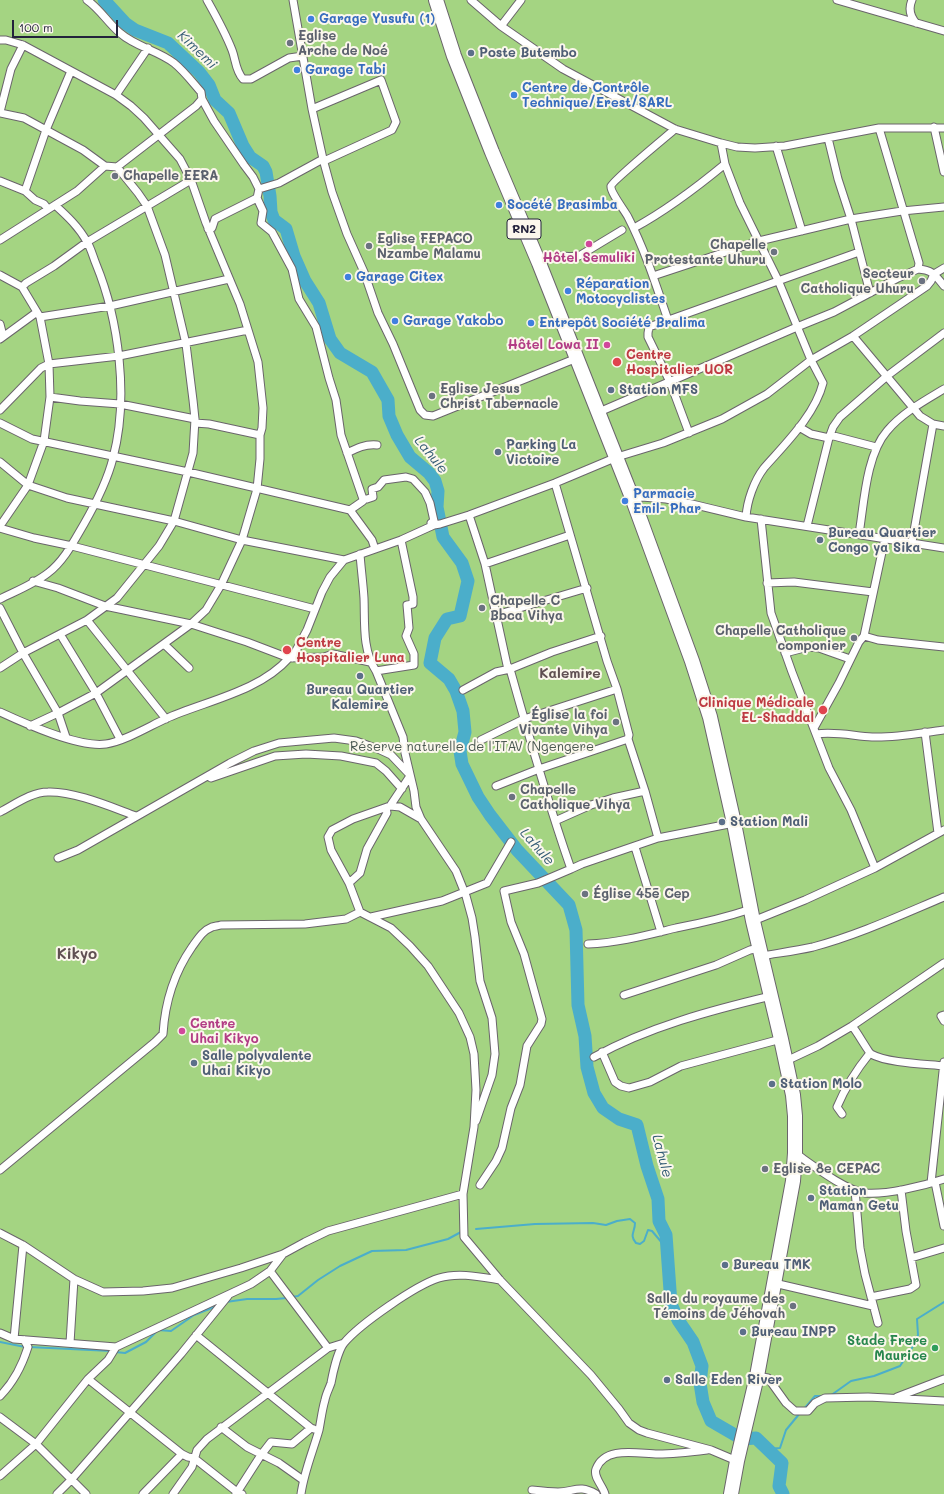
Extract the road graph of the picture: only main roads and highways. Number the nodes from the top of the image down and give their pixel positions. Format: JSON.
{"nodes":[{"id":1,"x":436,"y":0,"type":"edge"},
{"id":2,"x":731,"y":1494,"type":"edge"}],
"edges":[{"from":1,"to":2,"type":"highway","number":"RN2"}]}
